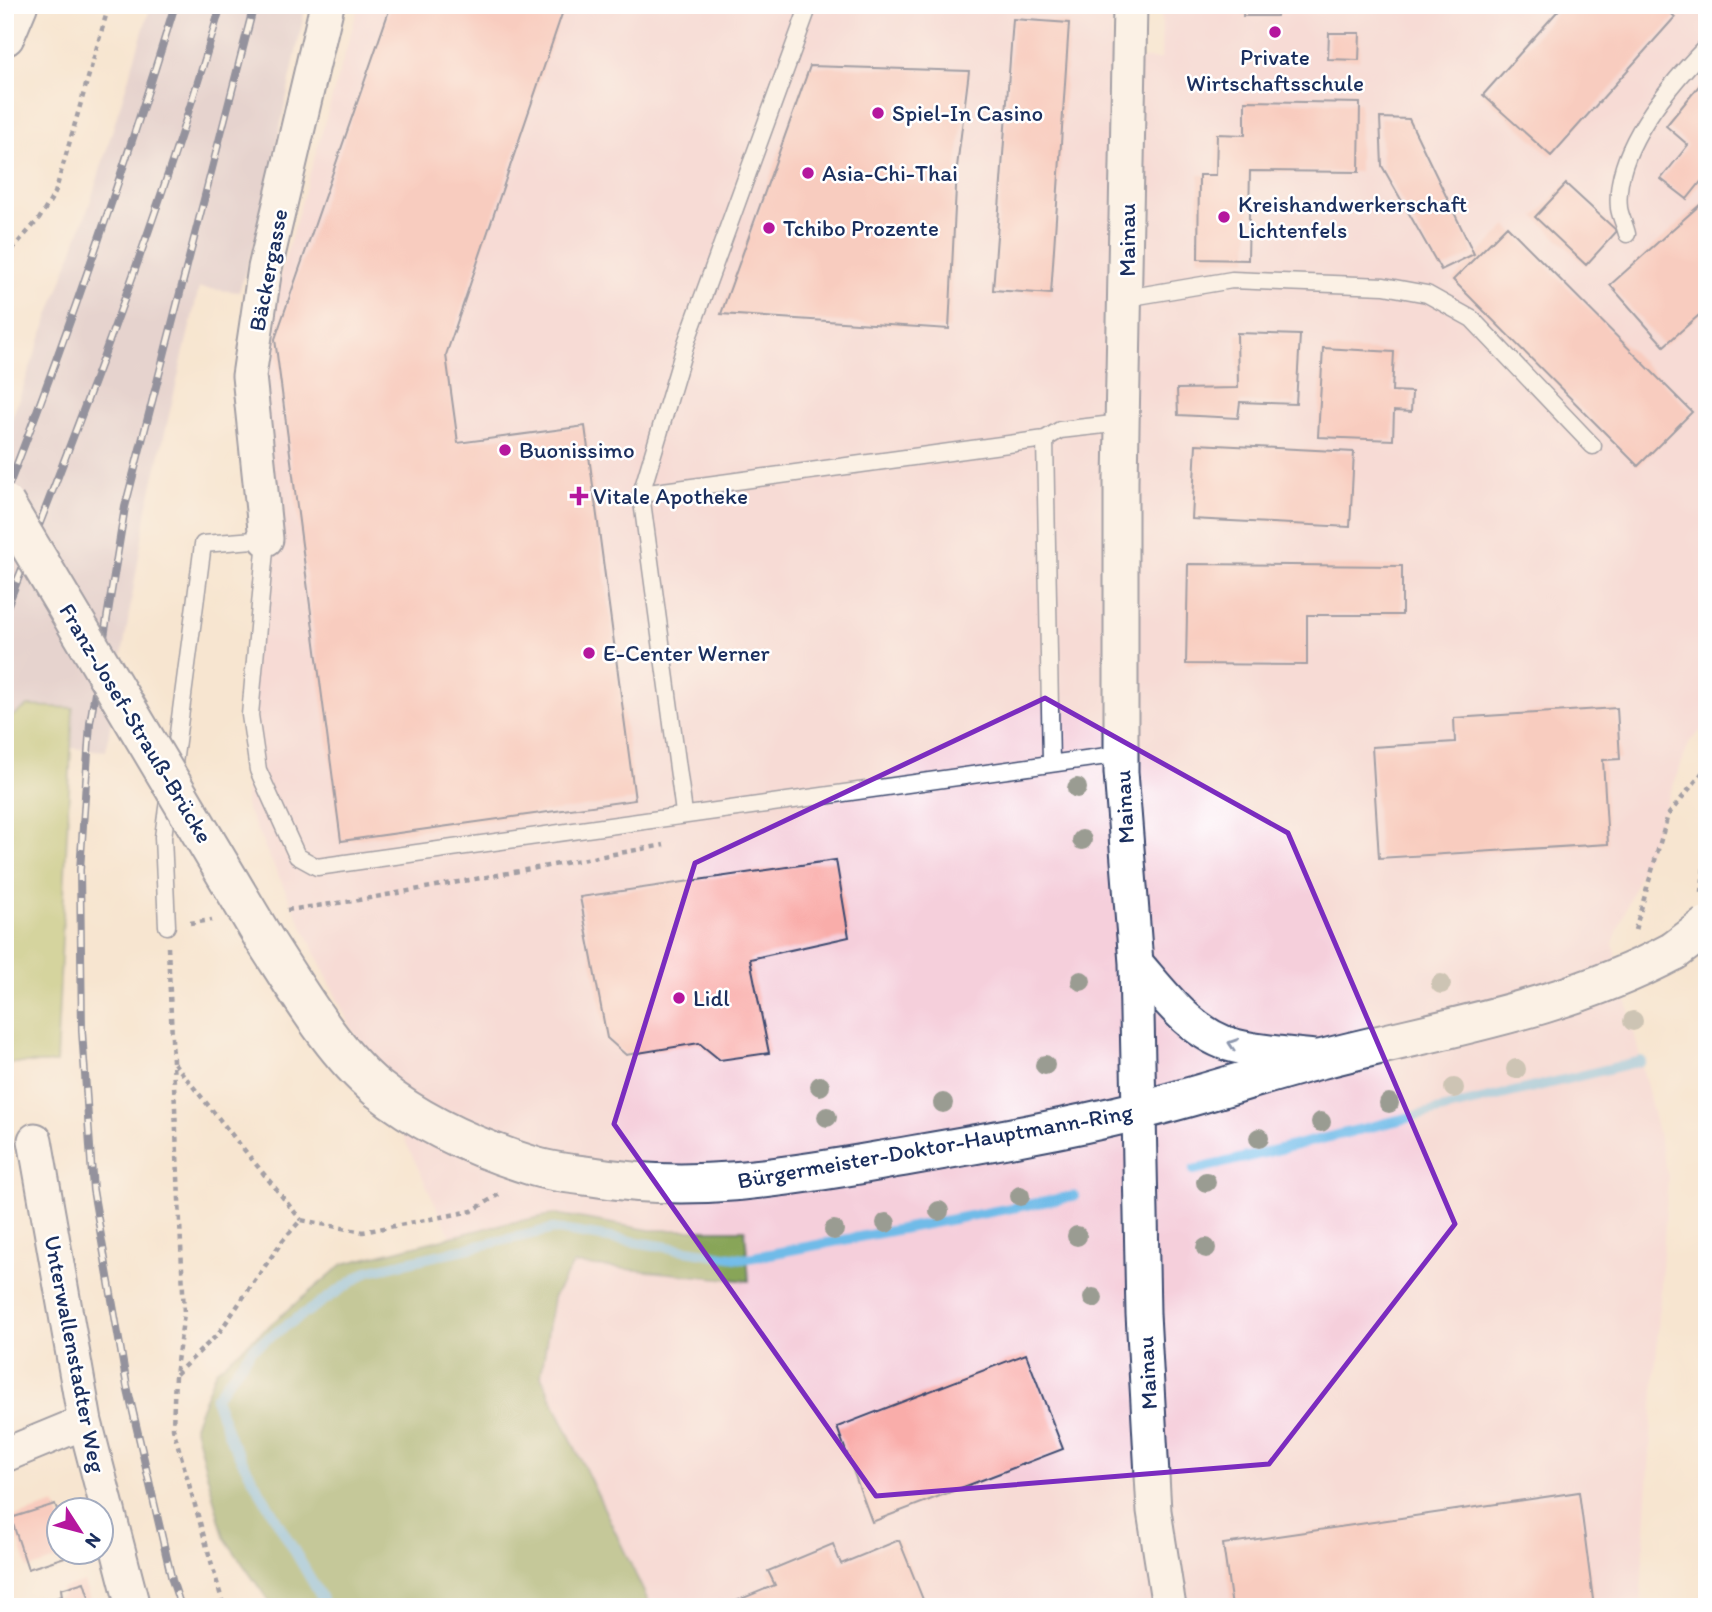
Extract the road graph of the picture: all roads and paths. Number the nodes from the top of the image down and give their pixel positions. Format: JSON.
{"nodes":[{"id":1,"x":18,"y":5,"type":"edge"},
{"id":2,"x":109,"y":5,"type":"edge"},
{"id":3,"x":327,"y":5,"type":"edge"},
{"id":4,"x":808,"y":5,"type":"edge"},
{"id":5,"x":1130,"y":5,"type":"edge"},
{"id":6,"x":5,"y":36,"type":"edge"},
{"id":7,"x":1707,"y":46,"type":"edge"},
{"id":8,"x":1628,"y":233,"type":"dead end"},
{"id":9,"x":5,"y":257,"type":"edge"},
{"id":10,"x":1126,"y":298,"type":"junction"},
{"id":11,"x":1122,"y":423,"type":"junction"},
{"id":12,"x":1045,"y":439,"type":"junction"},
{"id":13,"x":1592,"y":446,"type":"dead end"},
{"id":14,"x":641,"y":494,"type":"junction"},
{"id":15,"x":5,"y":504,"type":"edge"},
{"id":16,"x":265,"y":539,"type":"junction"},
{"id":17,"x":1121,"y":754,"type":"junction"},
{"id":18,"x":1051,"y":763,"type":"junction"},
{"id":19,"x":1707,"y":767,"type":"edge"},
{"id":20,"x":684,"y":813,"type":"junction"},
{"id":21,"x":1707,"y":821,"type":"edge"},
{"id":22,"x":1704,"y":909,"type":"edge"},
{"id":23,"x":218,"y":919,"type":"dead end"},
{"id":24,"x":167,"y":926,"type":"junction"},
{"id":25,"x":274,"y":926,"type":"junction"},
{"id":26,"x":1689,"y":959,"type":"junction"},
{"id":27,"x":1136,"y":963,"type":"junction"},
{"id":28,"x":1632,"y":973,"type":"junction"},
{"id":29,"x":1707,"y":1028,"type":"edge"},
{"id":30,"x":1324,"y":1058,"type":"junction"},
{"id":31,"x":173,"y":1062,"type":"junction"},
{"id":32,"x":1140,"y":1111,"type":"junction"},
{"id":33,"x":35,"y":1140,"type":"dead end"},
{"id":34,"x":540,"y":1168,"type":"junction"},
{"id":35,"x":301,"y":1220,"type":"junction"},
{"id":36,"x":175,"y":1375,"type":"junction"},
{"id":37,"x":85,"y":1422,"type":"junction"},
{"id":38,"x":5,"y":1455,"type":"edge"},
{"id":39,"x":133,"y":1607,"type":"edge"},
{"id":40,"x":224,"y":1607,"type":"edge"},
{"id":41,"x":1168,"y":1607,"type":"edge"}],
"edges":[{"from":1,"to":6,"type":"street"},
{"from":2,"to":9,"type":"path"},
{"from":3,"to":16,"type":"street","name":"Bäckergasse"},
{"from":4,"to":14,"type":"lane"},
{"from":5,"to":10,"type":"street","name":"Mainau"},
{"from":7,"to":8,"type":"lane"},
{"from":10,"to":11,"type":"street","name":"Mainau"},
{"from":10,"to":13,"type":"lane"},
{"from":11,"to":12,"type":"lane"},
{"from":11,"to":17,"type":"street","name":"Mainau"},
{"from":12,"to":14,"type":"lane"},
{"from":12,"to":18,"type":"lane"},
{"from":14,"to":20,"type":"lane"},
{"from":15,"to":25,"type":"street","name":"Franz-Josef-Strauß-Brücke","bridge":true},
{"from":16,"to":20,"type":"lane"},
{"from":16,"to":24,"type":"lane"},
{"from":17,"to":18,"type":"lane"},
{"from":17,"to":27,"type":"street","name":"Mainau"},
{"from":18,"to":20,"type":"lane"},
{"from":19,"to":28,"type":"path"},
{"from":20,"to":25,"type":"path"},
{"from":21,"to":22,"type":"path"},
{"from":22,"to":26,"type":"street","name":"Bürgermeister-Doktor-Hauptmann-Ring","bridge":true},
{"from":23,"to":24,"type":"path"},
{"from":24,"to":31,"type":"path"},
{"from":25,"to":34,"type":"street","name":"Bürgermeister-Doktor-Hauptmann-Ring"},
{"from":26,"to":28,"type":"street","name":"Bürgermeister-Doktor-Hauptmann-Ring"},
{"from":26,"to":29,"type":"path"},
{"from":30,"to":27,"type":"street","one_way":true},
{"from":27,"to":32,"type":"street","name":"Mainau"},
{"from":28,"to":30,"type":"street","name":"Bürgermeister-Doktor-Hauptmann-Ring"},
{"from":30,"to":32,"type":"street","name":"Bürgermeister-Doktor-Hauptmann-Ring"},
{"from":31,"to":35,"type":"path"},
{"from":31,"to":36,"type":"path"},
{"from":32,"to":34,"type":"street","name":"Bürgermeister-Doktor-Hauptmann-Ring"},
{"from":32,"to":41,"type":"street","name":"Mainau"},
{"from":33,"to":37,"type":"street","name":"Unterwallenstadter Weg"},
{"from":34,"to":35,"type":"path"},
{"from":35,"to":36,"type":"path"},
{"from":36,"to":40,"type":"path"},
{"from":37,"to":38,"type":"street"},
{"from":37,"to":39,"type":"street","name":"Unterwallenstadter Weg"}]}
